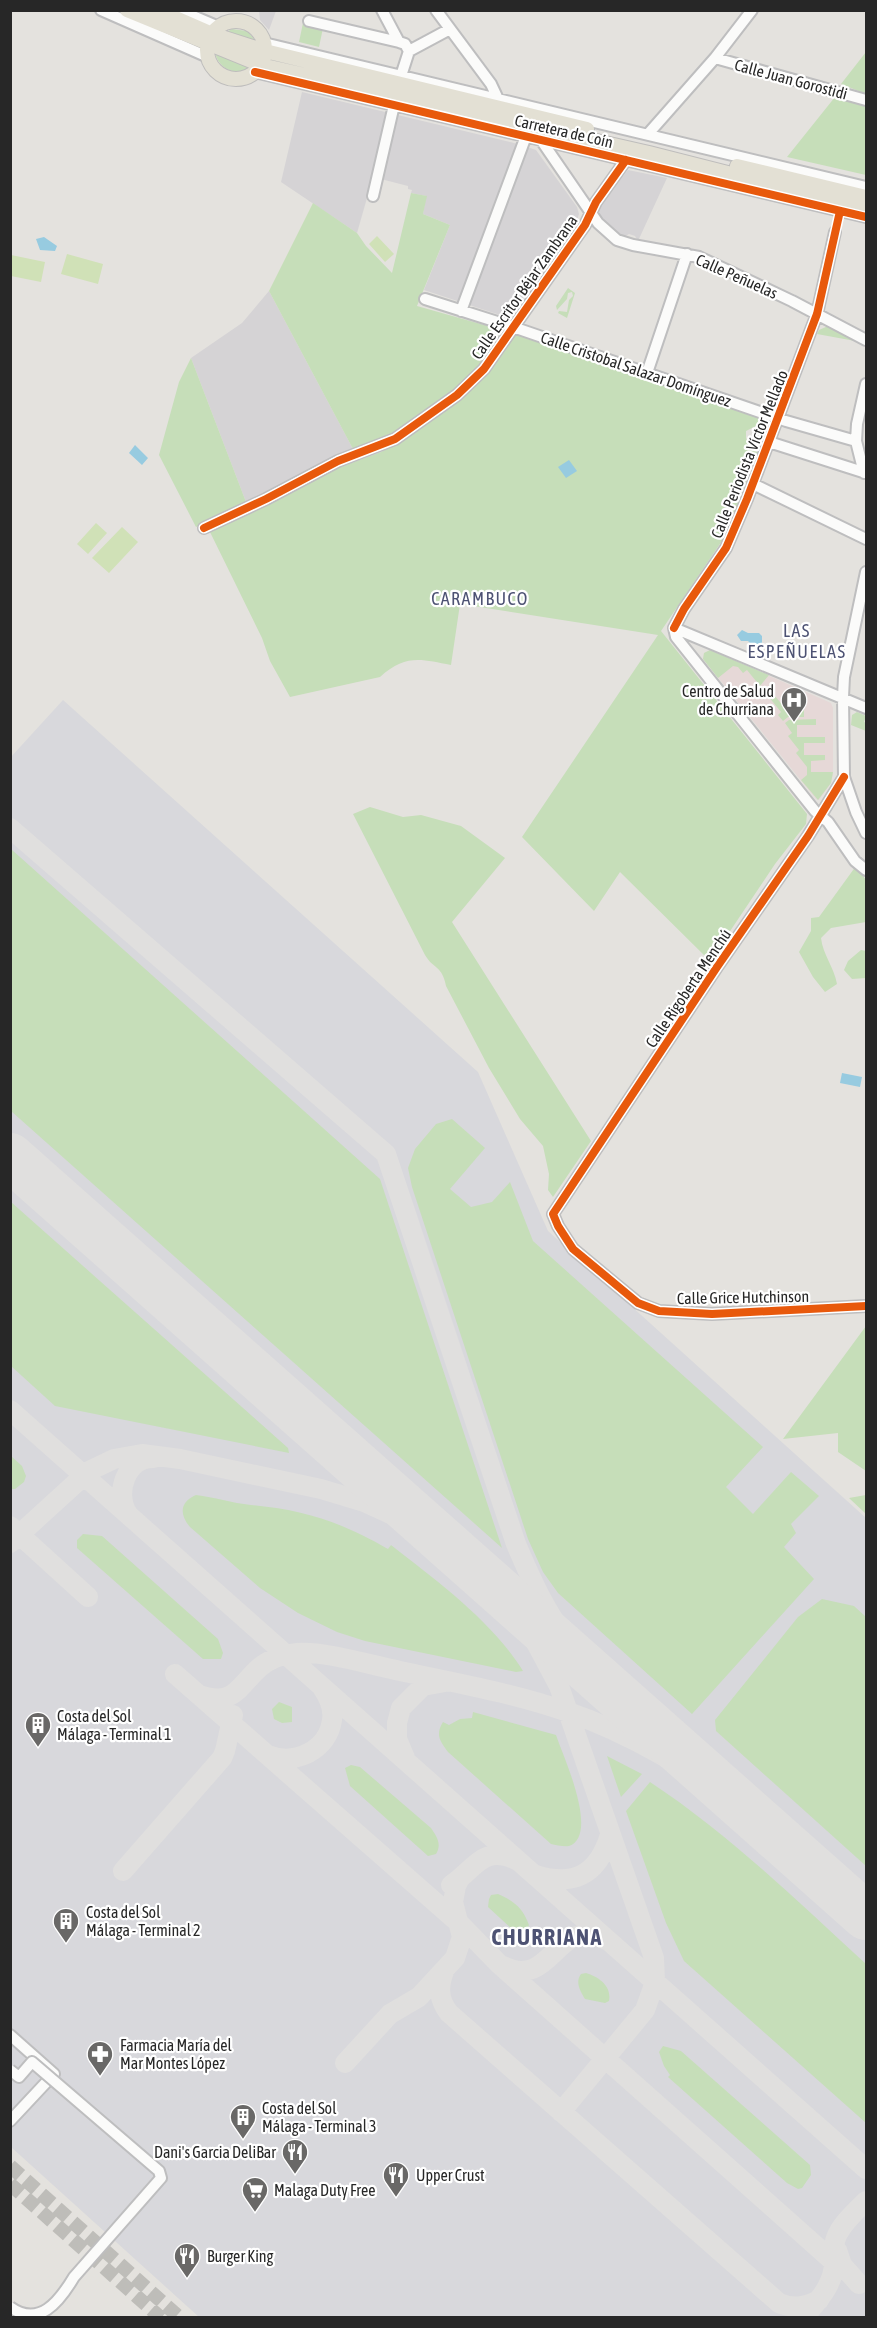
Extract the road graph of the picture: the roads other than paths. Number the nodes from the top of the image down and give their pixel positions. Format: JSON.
{"nodes":[{"id":1,"x":100,"y":10,"type":"edge"},
{"id":2,"x":127,"y":10,"type":"edge"},
{"id":3,"x":157,"y":10,"type":"edge"},
{"id":4,"x":179,"y":10,"type":"edge"},
{"id":5,"x":382,"y":10,"type":"edge"},
{"id":6,"x":436,"y":10,"type":"edge"},
{"id":7,"x":752,"y":10,"type":"edge"},
{"id":8,"x":309,"y":21,"type":"dead end"},
{"id":9,"x":450,"y":30,"type":"junction"},
{"id":10,"x":212,"y":41,"type":"junction"},
{"id":11,"x":399,"y":42,"type":"junction"},
{"id":12,"x":409,"y":51,"type":"junction"},
{"id":13,"x":261,"y":58,"type":"junction"},
{"id":14,"x":715,"y":58,"type":"junction"},
{"id":15,"x":401,"y":76,"type":"junction"},
{"id":16,"x":498,"y":99,"type":"junction"},
{"id":17,"x":867,"y":100,"type":"edge"},
{"id":18,"x":394,"y":105,"type":"junction"},
{"id":19,"x":648,"y":134,"type":"junction"},
{"id":20,"x":526,"y":136,"type":"junction"},
{"id":21,"x":541,"y":140,"type":"junction"},
{"id":22,"x":626,"y":160,"type":"junction"},
{"id":23,"x":867,"y":187,"type":"edge"},
{"id":24,"x":373,"y":196,"type":"dead end"},
{"id":25,"x":867,"y":197,"type":"edge"},
{"id":26,"x":867,"y":208,"type":"edge"},
{"id":27,"x":591,"y":212,"type":"junction"},
{"id":28,"x":867,"y":217,"type":"edge"},
{"id":29,"x":835,"y":232,"type":"tunnel mouth"},
{"id":30,"x":687,"y":254,"type":"junction"},
{"id":31,"x":425,"y":299,"type":"dead end"},
{"id":32,"x":461,"y":311,"type":"junction"},
{"id":33,"x":817,"y":314,"type":"junction"},
{"id":34,"x":513,"y":327,"type":"junction"},
{"id":35,"x":867,"y":340,"type":"edge"},
{"id":36,"x":647,"y":373,"type":"junction"},
{"id":37,"x":867,"y":384,"type":"edge"},
{"id":38,"x":778,"y":418,"type":"junction"},
{"id":39,"x":769,"y":442,"type":"junction"},
{"id":40,"x":860,"y":445,"type":"edge"},
{"id":41,"x":865,"y":473,"type":"edge"},
{"id":42,"x":753,"y":484,"type":"junction"},
{"id":43,"x":204,"y":528,"type":"dead end"},
{"id":44,"x":867,"y":539,"type":"edge"},
{"id":45,"x":867,"y":572,"type":"edge"},
{"id":46,"x":674,"y":628,"type":"junction"},
{"id":47,"x":843,"y":698,"type":"junction"},
{"id":48,"x":867,"y":708,"type":"edge"},
{"id":49,"x":844,"y":777,"type":"junction"},
{"id":50,"x":821,"y":816,"type":"junction"},
{"id":51,"x":867,"y":833,"type":"edge"},
{"id":52,"x":867,"y":870,"type":"edge"},
{"id":53,"x":553,"y":1214,"type":"joint"},
{"id":54,"x":867,"y":1306,"type":"edge"},
{"id":55,"x":10,"y":2035,"type":"edge"},
{"id":56,"x":10,"y":2070,"type":"edge"},
{"id":57,"x":10,"y":2121,"type":"edge"},
{"id":58,"x":10,"y":2307,"type":"edge"}],
"edges":[{"from":1,"to":10,"type":"street"},
{"from":2,"to":10,"type":"main road"},
{"from":3,"to":10,"type":"main road"},
{"from":4,"to":10,"type":"street"},
{"from":5,"to":11,"type":"street"},
{"from":6,"to":9,"type":"street"},
{"from":7,"to":14,"type":"street"},
{"from":8,"to":11,"type":"street"},
{"from":9,"to":12,"type":"street"},
{"from":9,"to":16,"type":"street"},
{"from":10,"to":13,"type":"main road"},
{"from":10,"to":13,"type":"main road"},
{"from":10,"to":13,"type":"main road"},
{"from":11,"to":12,"type":"street"},
{"from":12,"to":15,"type":"street"},
{"from":13,"to":15,"type":"street","name":"Carretera de Coín"},
{"from":13,"to":18,"type":"street","name":"Carretera de Coín"},
{"from":13,"to":25,"type":"main road"},
{"from":13,"to":26,"type":"main road","name":"Carretera de Coín"},
{"from":14,"to":17,"type":"street","name":"Calle Juan Gorostidi"},
{"from":14,"to":19,"type":"street"},
{"from":15,"to":16,"type":"street","name":"Carretera de Coín"},
{"from":16,"to":19,"type":"street","name":"Carretera de Coín"},
{"from":18,"to":20,"type":"street","name":"Carretera de Coín"},
{"from":18,"to":24,"type":"street"},
{"from":19,"to":23,"type":"street","name":"Carretera de Coín"},
{"from":20,"to":21,"type":"street","name":"Carretera de Coín"},
{"from":20,"to":32,"type":"street"},
{"from":21,"to":22,"type":"street","name":"Carretera de Coín"},
{"from":21,"to":27,"type":"street","name":"Calle Peñuelas"},
{"from":22,"to":27,"type":"street","name":"Calle Escritor Béjar Zambrana"},
{"from":22,"to":28,"type":"street","name":"Carretera de Coín"},
{"from":27,"to":30,"type":"street","name":"Calle Peñuelas"},
{"from":27,"to":34,"type":"street","name":"Calle Escritor Béjar Zambrana"},
{"from":29,"to":33,"type":"street","name":"Calle Periodista Víctor Mellado"},
{"from":30,"to":33,"type":"street","name":"Calle Peñuelas"},
{"from":30,"to":36,"type":"street"},
{"from":31,"to":32,"type":"street","name":"Calle Cristobal Salazar Domínguez"},
{"from":32,"to":34,"type":"street","name":"Calle Cristobal Salazar Domínguez"},
{"from":33,"to":35,"type":"street","name":"Calle Peñuelas"},
{"from":33,"to":38,"type":"street","name":"Calle Periodista Víctor Mellado"},
{"from":34,"to":36,"type":"street","name":"Calle Cristobal Salazar Domínguez"},
{"from":34,"to":43,"type":"street","name":"Calle Escritor Béjar Zambrana"},
{"from":36,"to":38,"type":"street","name":"Calle Cristobal Salazar Domínguez"},
{"from":37,"to":40,"type":"street"},
{"from":38,"to":39,"type":"street","name":"Calle Periodista Víctor Mellado"},
{"from":38,"to":40,"type":"street","name":"Calle Cristobal Salazar Domínguez"},
{"from":39,"to":41,"type":"street"},
{"from":39,"to":42,"type":"street","name":"Calle Periodista Víctor Mellado"},
{"from":40,"to":41,"type":"street"},
{"from":42,"to":44,"type":"street"},
{"from":42,"to":46,"type":"street","name":"Calle Periodista Víctor Mellado"},
{"from":45,"to":47,"type":"street"},
{"from":46,"to":47,"type":"street"},
{"from":46,"to":50,"type":"street"},
{"from":47,"to":48,"type":"street"},
{"from":47,"to":49,"type":"street"},
{"from":49,"to":50,"type":"street","name":"Calle Rigoberta Menchú"},
{"from":49,"to":51,"type":"street"},
{"from":50,"to":52,"type":"street"},
{"from":50,"to":53,"type":"street","name":"Calle Rigoberta Menchú"},
{"from":53,"to":54,"type":"street","name":"Calle Grice Hutchinson"},
{"from":55,"to":57,"type":"street"},
{"from":56,"to":58,"type":"street","bridge":true}]}
